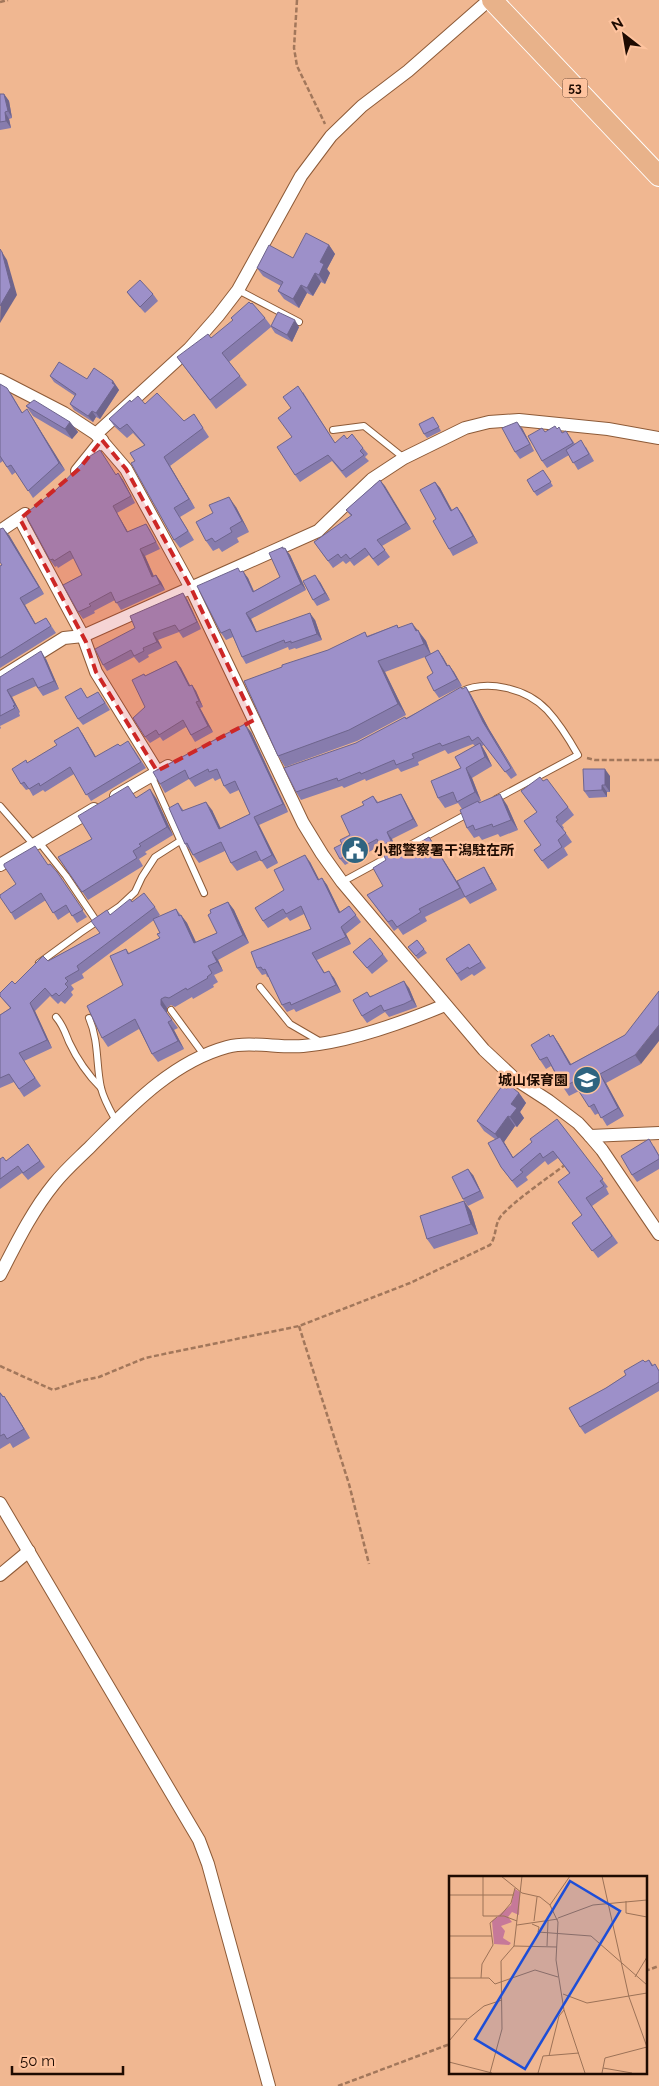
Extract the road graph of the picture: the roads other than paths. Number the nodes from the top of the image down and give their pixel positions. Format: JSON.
{"nodes":[{"id":1,"x":490,"y":0,"type":"edge"},
{"id":2,"x":659,"y":176,"type":"edge"},
{"id":3,"x":238,"y":290,"type":"junction"},
{"id":4,"x":299,"y":322,"type":"dead end"},
{"id":5,"x":0,"y":380,"type":"edge"},
{"id":6,"x":333,"y":430,"type":"dead end"},
{"id":7,"x":99,"y":437,"type":"junction"},
{"id":8,"x":659,"y":438,"type":"edge"},
{"id":9,"x":404,"y":458,"type":"junction"},
{"id":10,"x":66,"y":481,"type":"edge"},
{"id":11,"x":33,"y":508,"type":"edge"},
{"id":12,"x":20,"y":519,"type":"junction"},
{"id":13,"x":0,"y":531,"type":"edge"},
{"id":14,"x":192,"y":588,"type":"junction"},
{"id":15,"x":84,"y":636,"type":"junction"},
{"id":16,"x":0,"y":678,"type":"edge"},
{"id":17,"x":457,"y":694,"type":"edge"},
{"id":18,"x":175,"y":762,"type":"edge"},
{"id":19,"x":154,"y":773,"type":"junction"},
{"id":20,"x":485,"y":805,"type":"edge"},
{"id":21,"x":0,"y":806,"type":"edge"},
{"id":22,"x":477,"y":810,"type":"edge"},
{"id":23,"x":180,"y":841,"type":"junction"},
{"id":24,"x":37,"y":843,"type":"junction"},
{"id":25,"x":0,"y":865,"type":"edge"},
{"id":26,"x":342,"y":882,"type":"junction"},
{"id":27,"x":204,"y":893,"type":"dead end"},
{"id":28,"x":97,"y":922,"type":"junction"},
{"id":29,"x":34,"y":968,"type":"edge"},
{"id":30,"x":260,"y":987,"type":"dead end"},
{"id":31,"x":445,"y":1005,"type":"junction"},
{"id":32,"x":171,"y":1010,"type":"dead end"},
{"id":33,"x":56,"y":1017,"type":"dead end"},
{"id":34,"x":90,"y":1018,"type":"edge"},
{"id":35,"x":323,"y":1043,"type":"junction"},
{"id":36,"x":204,"y":1055,"type":"junction"},
{"id":37,"x":101,"y":1088,"type":"junction"},
{"id":38,"x":116,"y":1121,"type":"junction"},
{"id":39,"x":659,"y":1133,"type":"edge"},
{"id":40,"x":590,"y":1136,"type":"junction"},
{"id":41,"x":659,"y":1234,"type":"edge"},
{"id":42,"x":0,"y":1275,"type":"edge"},
{"id":43,"x":0,"y":1503,"type":"edge"},
{"id":44,"x":29,"y":1551,"type":"junction"},
{"id":45,"x":0,"y":1575,"type":"edge"},
{"id":46,"x":269,"y":2086,"type":"edge"}],
"edges":[{"from":1,"to":2,"type":"main road","number":"53"},
{"from":1,"to":3,"type":"street"},
{"from":3,"to":4,"type":"lane"},
{"from":3,"to":7,"type":"street"},
{"from":5,"to":7,"type":"street"},
{"from":6,"to":9,"type":"lane"},
{"from":7,"to":10,"type":"street"},
{"from":7,"to":14,"type":"street"},
{"from":8,"to":9,"type":"street"},
{"from":9,"to":14,"type":"street"},
{"from":11,"to":12,"type":"street"},
{"from":12,"to":13,"type":"street"},
{"from":12,"to":15,"type":"street"},
{"from":14,"to":15,"type":"street"},
{"from":14,"to":26,"type":"street"},
{"from":15,"to":16,"type":"street"},
{"from":15,"to":19,"type":"street"},
{"from":17,"to":20,"type":"lane"},
{"from":18,"to":19,"type":"street"},
{"from":19,"to":23,"type":"lane"},
{"from":19,"to":24,"type":"street"},
{"from":21,"to":24,"type":"lane"},
{"from":22,"to":26,"type":"lane"},
{"from":23,"to":27,"type":"lane"},
{"from":23,"to":28,"type":"lane"},
{"from":24,"to":25,"type":"street"},
{"from":24,"to":28,"type":"lane"},
{"from":26,"to":31,"type":"street"},
{"from":28,"to":29,"type":"lane"},
{"from":30,"to":35,"type":"lane"},
{"from":31,"to":35,"type":"street"},
{"from":31,"to":40,"type":"street"},
{"from":32,"to":36,"type":"lane"},
{"from":33,"to":37,"type":"lane"},
{"from":34,"to":37,"type":"lane"},
{"from":35,"to":36,"type":"street"},
{"from":36,"to":38,"type":"street"},
{"from":37,"to":38,"type":"lane"},
{"from":38,"to":42,"type":"street"},
{"from":39,"to":40,"type":"street"},
{"from":40,"to":41,"type":"street"},
{"from":43,"to":44,"type":"street"},
{"from":44,"to":45,"type":"street"},
{"from":44,"to":46,"type":"street"}]}
